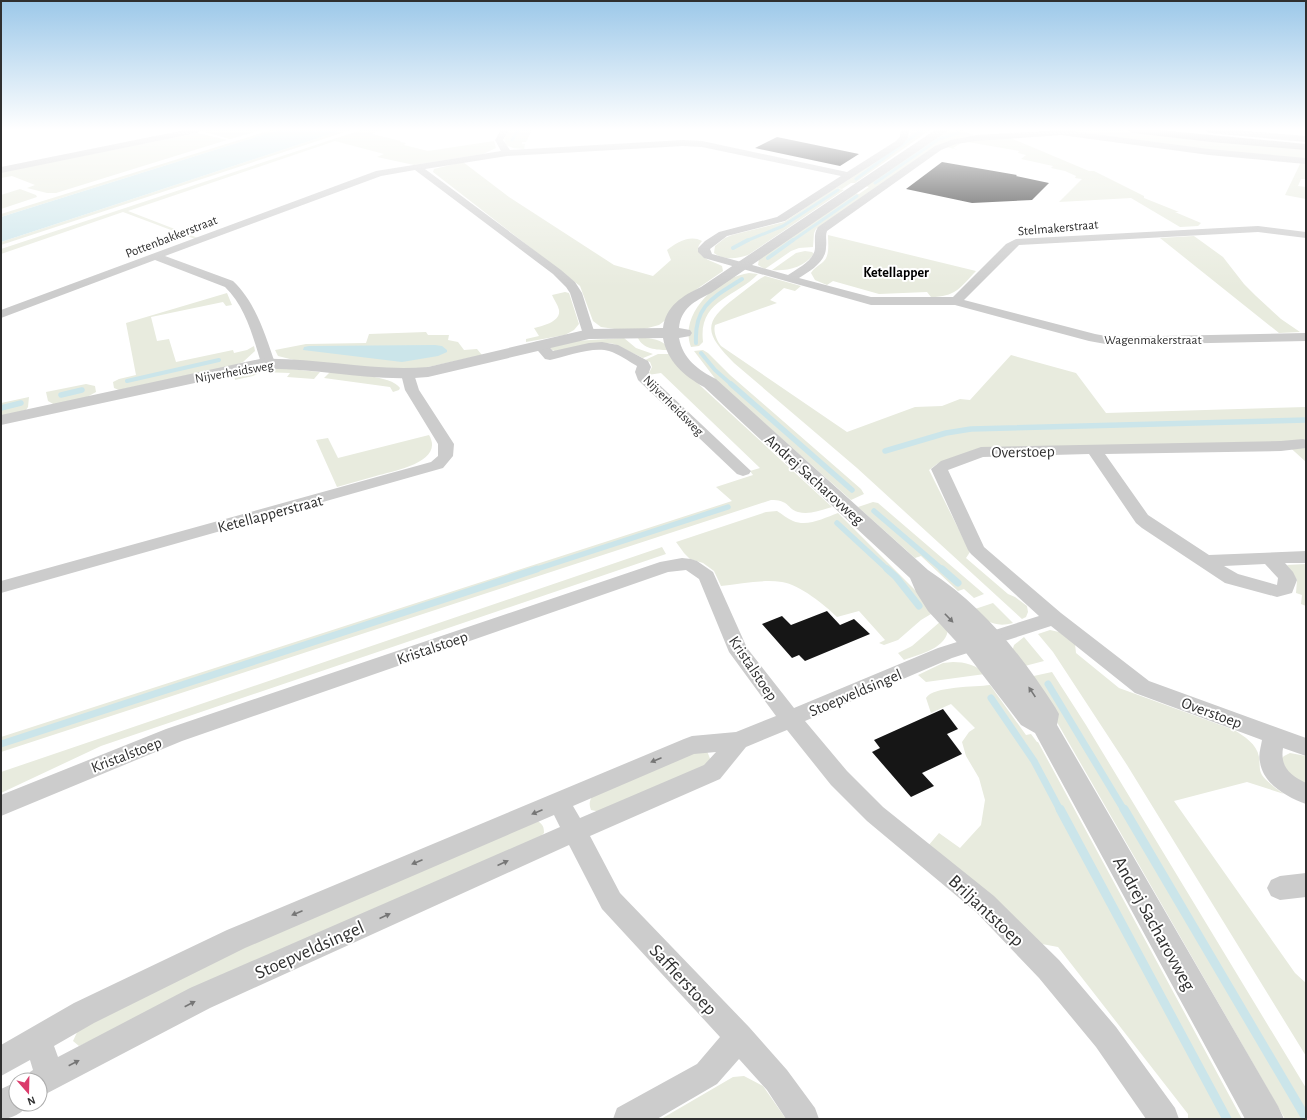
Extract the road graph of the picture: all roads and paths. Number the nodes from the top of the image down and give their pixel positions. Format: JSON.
{"nodes":[{"id":1,"x":353,"y":182,"type":"edge"},
{"id":2,"x":437,"y":182,"type":"edge"},
{"id":3,"x":837,"y":182,"type":"edge"},
{"id":4,"x":864,"y":182,"type":"edge"},
{"id":5,"x":889,"y":182,"type":"edge"},
{"id":6,"x":1306,"y":235,"type":"edge"},
{"id":7,"x":155,"y":256,"type":"junction"},
{"id":8,"x":742,"y":265,"type":"junction"},
{"id":9,"x":790,"y":278,"type":"junction"},
{"id":10,"x":956,"y":301,"type":"junction"},
{"id":11,"x":1,"y":314,"type":"edge"},
{"id":12,"x":677,"y":333,"type":"junction"},
{"id":13,"x":589,"y":334,"type":"junction"},
{"id":14,"x":1306,"y":336,"type":"edge"},
{"id":15,"x":540,"y":345,"type":"junction"},
{"id":16,"x":268,"y":363,"type":"junction"},
{"id":17,"x":408,"y":374,"type":"junction"},
{"id":18,"x":1,"y":420,"type":"edge"},
{"id":19,"x":1303,"y":444,"type":"dead end"},
{"id":20,"x":1094,"y":450,"type":"junction"},
{"id":21,"x":743,"y":471,"type":"dead end"},
{"id":22,"x":1306,"y":557,"type":"edge"},
{"id":23,"x":1269,"y":558,"type":"junction"},
{"id":24,"x":1206,"y":562,"type":"junction"},
{"id":25,"x":1,"y":587,"type":"edge"},
{"id":26,"x":1054,"y":618,"type":"junction"},
{"id":27,"x":981,"y":640,"type":"junction"},
{"id":28,"x":791,"y":719,"type":"junction"},
{"id":29,"x":1274,"y":734,"type":"junction"},
{"id":30,"x":738,"y":741,"type":"junction"},
{"id":31,"x":1306,"y":747,"type":"edge"},
{"id":32,"x":1306,"y":794,"type":"edge"},
{"id":33,"x":559,"y":802,"type":"junction"},
{"id":34,"x":1,"y":806,"type":"edge"},
{"id":35,"x":574,"y":832,"type":"junction"},
{"id":36,"x":1306,"y":885,"type":"edge"},
{"id":37,"x":1280,"y":888,"type":"dead end"},
{"id":38,"x":739,"y":1037,"type":"junction"},
{"id":39,"x":37,"y":1040,"type":"junction"},
{"id":40,"x":1,"y":1060,"type":"edge"},
{"id":41,"x":44,"y":1072,"type":"edge"},
{"id":42,"x":48,"y":1077,"type":"edge"},
{"id":43,"x":628,"y":1119,"type":"edge"},
{"id":44,"x":804,"y":1119,"type":"edge"},
{"id":45,"x":1164,"y":1119,"type":"edge"},
{"id":46,"x":1265,"y":1119,"type":"edge"}],
"edges":[{"from":1,"to":7,"type":"street","name":"Pottenbakkerstraat"},
{"from":2,"to":13,"type":"street"},
{"from":3,"to":8,"type":"street"},
{"from":4,"to":8,"type":"street","name":"Andrej Sacharovweg"},
{"from":5,"to":9,"type":"street"},
{"from":6,"to":10,"type":"street","name":"Stelmakerstraat"},
{"from":7,"to":11,"type":"street","name":"Pottenbakkerstraat"},
{"from":7,"to":16,"type":"street"},
{"from":8,"to":9,"type":"street"},
{"from":8,"to":12,"type":"street","name":"Andrej Sacharovweg"},
{"from":9,"to":10,"type":"street"},
{"from":10,"to":14,"type":"street","name":"Wagenmakerstraat"},
{"from":12,"to":13,"type":"street","name":"Nijverheidsweg"},
{"from":12,"to":27,"type":"street","name":"Andrej Sacharovweg"},
{"from":13,"to":15,"type":"street","name":"Nijverheidsweg"},
{"from":15,"to":17,"type":"street","name":"Nijverheidsweg"},
{"from":15,"to":21,"type":"street","name":"Nijverheidsweg"},
{"from":16,"to":17,"type":"street","name":"Nijverheidsweg"},
{"from":16,"to":18,"type":"street","name":"Nijverheidsweg"},
{"from":17,"to":25,"type":"street","name":"Ketellapperstraat"},
{"from":19,"to":20,"type":"street","name":"Overstoep"},
{"from":20,"to":24,"type":"street"},
{"from":20,"to":26,"type":"street","name":"Overstoep"},
{"from":22,"to":23,"type":"street"},
{"from":23,"to":24,"type":"street"},
{"from":23,"to":24,"type":"street"},
{"from":26,"to":27,"type":"street"},
{"from":26,"to":29,"type":"street","name":"Overstoep"},
{"from":27,"to":28,"type":"street","name":"Stoepveldsingel"},
{"from":27,"to":46,"type":"street","name":"Andrej Sacharovweg"},
{"from":28,"to":30,"type":"street","name":"Stoepveldsingel"},
{"from":28,"to":34,"type":"street","name":"Kristalstoep"},
{"from":28,"to":45,"type":"street","name":"Briljantstoep"},
{"from":29,"to":31,"type":"street","name":"Overstoep"},
{"from":29,"to":32,"type":"street"},
{"from":30,"to":33,"type":"street","name":"Stoepveldsingel","one_way":true},
{"from":30,"to":35,"type":"street","name":"Stoepveldsingel"},
{"from":33,"to":35,"type":"street"},
{"from":33,"to":39,"type":"street","name":"Stoepveldsingel","one_way":true},
{"from":35,"to":38,"type":"street","name":"Saffierstoep"},
{"from":42,"to":35,"type":"street","name":"Stoepveldsingel","one_way":true},
{"from":36,"to":37,"type":"street"},
{"from":38,"to":43,"type":"street"},
{"from":38,"to":44,"type":"street","name":"Saffierstoep"},
{"from":39,"to":40,"type":"street","name":"Stoepveldsingel"},
{"from":39,"to":41,"type":"street","name":"Stoepveldsingel"}]}
